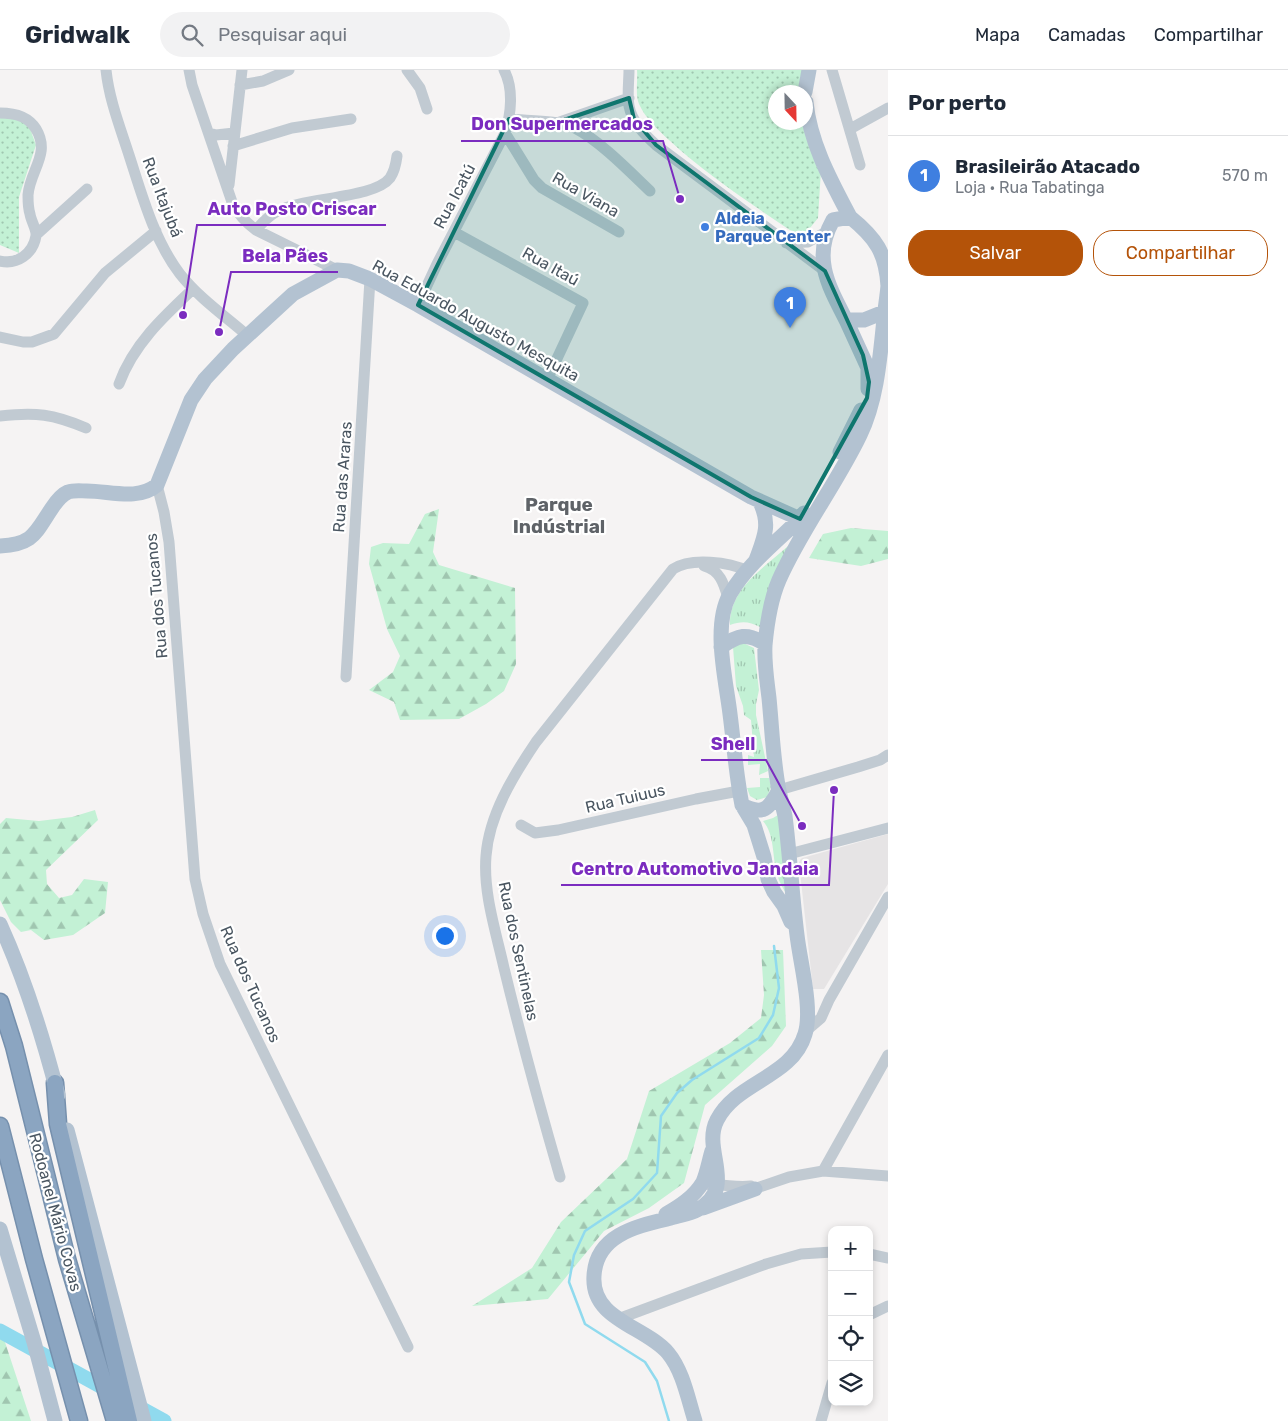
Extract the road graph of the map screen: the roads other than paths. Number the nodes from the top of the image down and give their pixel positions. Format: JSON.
{"nodes":[{"id":1,"x":106,"y":70,"type":"edge"},
{"id":2,"x":189,"y":70,"type":"edge"},
{"id":3,"x":242,"y":70,"type":"edge"},
{"id":4,"x":289,"y":70,"type":"edge"},
{"id":5,"x":407,"y":70,"type":"edge"},
{"id":6,"x":629,"y":70,"type":"edge"},
{"id":7,"x":809,"y":70,"type":"edge"},
{"id":8,"x":832,"y":70,"type":"edge"},
{"id":9,"x":506,"y":71,"type":"edge"},
{"id":10,"x":240,"y":85,"type":"junction"},
{"id":11,"x":806,"y":85,"type":"edge"},
{"id":12,"x":629,"y":98,"type":"junction"},
{"id":13,"x":888,"y":108,"type":"edge"},
{"id":14,"x":427,"y":109,"type":"dead end"},
{"id":15,"x":0,"y":113,"type":"edge"},
{"id":16,"x":350,"y":119,"type":"dead end"},
{"id":17,"x":509,"y":119,"type":"junction"},
{"id":18,"x":555,"y":124,"type":"junction"},
{"id":19,"x":850,"y":129,"type":"junction"},
{"id":20,"x":812,"y":130,"type":"edge"},
{"id":21,"x":505,"y":133,"type":"junction"},
{"id":22,"x":210,"y":137,"type":"junction"},
{"id":23,"x":234,"y":140,"type":"junction"},
{"id":24,"x":397,"y":156,"type":"dead end"},
{"id":25,"x":860,"y":165,"type":"dead end"},
{"id":26,"x":832,"y":184,"type":"junction"},
{"id":27,"x":87,"y":189,"type":"dead end"},
{"id":28,"x":229,"y":189,"type":"junction"},
{"id":29,"x":650,"y":191,"type":"dead end"},
{"id":30,"x":850,"y":217,"type":"junction"},
{"id":31,"x":829,"y":226,"type":"junction"},
{"id":32,"x":256,"y":230,"type":"junction"},
{"id":33,"x":156,"y":231,"type":"junction"},
{"id":34,"x":454,"y":232,"type":"junction"},
{"id":35,"x":619,"y":232,"type":"dead end"},
{"id":36,"x":36,"y":235,"type":"junction"},
{"id":37,"x":786,"y":242,"type":"junction"},
{"id":38,"x":0,"y":261,"type":"edge"},
{"id":39,"x":887,"y":267,"type":"edge"},
{"id":40,"x":338,"y":270,"type":"junction"},
{"id":41,"x":825,"y":271,"type":"junction"},
{"id":42,"x":370,"y":280,"type":"junction"},
{"id":43,"x":888,"y":286,"type":"edge"},
{"id":44,"x":193,"y":289,"type":"junction"},
{"id":45,"x":418,"y":305,"type":"junction"},
{"id":46,"x":884,"y":312,"type":"junction"},
{"id":47,"x":846,"y":320,"type":"junction"},
{"id":48,"x":248,"y":336,"type":"junction"},
{"id":49,"x":0,"y":337,"type":"edge"},
{"id":50,"x":547,"y":380,"type":"junction"},
{"id":51,"x":119,"y":384,"type":"dead end"},
{"id":52,"x":0,"y":416,"type":"edge"},
{"id":53,"x":86,"y":428,"type":"dead end"},
{"id":54,"x":157,"y":485,"type":"junction"},
{"id":55,"x":760,"y":502,"type":"junction"},
{"id":56,"x":800,"y":519,"type":"junction"},
{"id":57,"x":0,"y":546,"type":"edge"},
{"id":58,"x":695,"y":563,"type":"junction"},
{"id":59,"x":751,"y":567,"type":"junction"},
{"id":60,"x":728,"y":598,"type":"junction"},
{"id":61,"x":765,"y":644,"type":"junction"},
{"id":62,"x":721,"y":647,"type":"junction"},
{"id":63,"x":346,"y":677,"type":"dead end"},
{"id":64,"x":888,"y":755,"type":"edge"},
{"id":65,"x":779,"y":790,"type":"junction"},
{"id":66,"x":740,"y":798,"type":"junction"},
{"id":67,"x":521,"y":825,"type":"dead end"},
{"id":68,"x":888,"y":828,"type":"edge"},
{"id":69,"x":789,"y":854,"type":"junction"},
{"id":70,"x":888,"y":897,"type":"edge"},
{"id":71,"x":0,"y":924,"type":"edge"},
{"id":72,"x":797,"y":937,"type":"junction"},
{"id":73,"x":829,"y":1000,"type":"junction"},
{"id":74,"x":0,"y":1002,"type":"edge"},
{"id":75,"x":807,"y":1007,"type":"junction"},
{"id":76,"x":807,"y":1030,"type":"junction"},
{"id":77,"x":888,"y":1055,"type":"edge"},
{"id":78,"x":55,"y":1083,"type":"junction"},
{"id":79,"x":0,"y":1126,"type":"edge"},
{"id":80,"x":713,"y":1147,"type":"junction"},
{"id":81,"x":823,"y":1171,"type":"junction"},
{"id":82,"x":888,"y":1176,"type":"edge"},
{"id":83,"x":560,"y":1177,"type":"dead end"},
{"id":84,"x":718,"y":1184,"type":"junction"},
{"id":85,"x":700,"y":1185,"type":"junction"},
{"id":86,"x":762,"y":1187,"type":"junction"},
{"id":87,"x":711,"y":1199,"type":"junction"},
{"id":88,"x":697,"y":1210,"type":"junction"},
{"id":89,"x":648,"y":1224,"type":"junction"},
{"id":90,"x":0,"y":1229,"type":"edge"},
{"id":91,"x":828,"y":1252,"type":"edge"},
{"id":92,"x":873,"y":1255,"type":"edge"},
{"id":93,"x":888,"y":1258,"type":"edge"},
{"id":94,"x":888,"y":1306,"type":"edge"},
{"id":95,"x":873,"y":1313,"type":"edge"},
{"id":96,"x":618,"y":1319,"type":"junction"},
{"id":97,"x":408,"y":1347,"type":"dead end"},
{"id":98,"x":675,"y":1366,"type":"junction"},
{"id":99,"x":828,"y":1397,"type":"edge"},
{"id":100,"x":120,"y":1416,"type":"edge"},
{"id":101,"x":55,"y":1421,"type":"edge"},
{"id":102,"x":79,"y":1421,"type":"edge"},
{"id":103,"x":144,"y":1421,"type":"edge"},
{"id":104,"x":686,"y":1421,"type":"edge"},
{"id":105,"x":695,"y":1421,"type":"edge"},
{"id":106,"x":821,"y":1421,"type":"edge"}],
"edges":[{"from":1,"to":33,"type":"street","name":"Rua Itajubá"},
{"from":2,"to":22,"type":"street"},
{"from":3,"to":10,"type":"street"},
{"from":4,"to":10,"type":"street"},
{"from":5,"to":14,"type":"street"},
{"from":6,"to":12,"type":"street"},
{"from":7,"to":11,"type":"main road"},
{"from":8,"to":19,"type":"street"},
{"from":9,"to":17,"type":"street","name":"Rua Icatú"},
{"from":10,"to":23,"type":"street"},
{"from":12,"to":18,"type":"street"},
{"from":12,"to":37,"type":"street"},
{"from":13,"to":19,"type":"street"},
{"from":15,"to":36,"type":"street"},
{"from":16,"to":23,"type":"street"},
{"from":17,"to":18,"type":"street"},
{"from":17,"to":21,"type":"street","name":"Rua Icatú"},
{"from":18,"to":29,"type":"street"},
{"from":19,"to":25,"type":"street"},
{"from":20,"to":26,"type":"main road"},
{"from":21,"to":34,"type":"street","name":"Rua Icatú"},
{"from":21,"to":35,"type":"street","name":"Rua Viana"},
{"from":22,"to":23,"type":"street"},
{"from":22,"to":28,"type":"street"},
{"from":23,"to":28,"type":"street"},
{"from":24,"to":32,"type":"street"},
{"from":26,"to":30,"type":"main road"},
{"from":26,"to":31,"type":"main road"},
{"from":27,"to":36,"type":"street"},
{"from":28,"to":32,"type":"street"},
{"from":30,"to":31,"type":"main road"},
{"from":30,"to":39,"type":"main road"},
{"from":31,"to":37,"type":"street"},
{"from":31,"to":41,"type":"main road"},
{"from":32,"to":40,"type":"street"},
{"from":33,"to":44,"type":"street","name":"Rua Itajubá"},
{"from":33,"to":49,"type":"street"},
{"from":34,"to":45,"type":"street","name":"Rua Icatú"},
{"from":34,"to":50,"type":"street","name":"Rua Itaú"},
{"from":36,"to":38,"type":"street"},
{"from":37,"to":41,"type":"street"},
{"from":39,"to":43,"type":"main road"},
{"from":40,"to":42,"type":"main road","name":"Rua Eduardo Augusto Mesquita"},
{"from":40,"to":48,"type":"main road"},
{"from":41,"to":47,"type":"main road"},
{"from":42,"to":45,"type":"main road","name":"Rua Eduardo Augusto Mesquita"},
{"from":42,"to":63,"type":"street","name":"Rua das Araras"},
{"from":43,"to":46,"type":"main road"},
{"from":44,"to":48,"type":"street","name":"Rua Itajubá"},
{"from":44,"to":51,"type":"street"},
{"from":45,"to":50,"type":"main road","name":"Rua Eduardo Augusto Mesquita"},
{"from":46,"to":47,"type":"main road"},
{"from":46,"to":61,"type":"main road"},
{"from":47,"to":56,"type":"main road"},
{"from":48,"to":54,"type":"main road"},
{"from":50,"to":55,"type":"main road","name":"Rua Eduardo Augusto Mesquita"},
{"from":52,"to":53,"type":"street"},
{"from":54,"to":57,"type":"main road"},
{"from":54,"to":97,"type":"street","name":"Rua dos Tucanos"},
{"from":55,"to":56,"type":"main road","name":"Rua Eduardo Augusto Mesquita"},
{"from":55,"to":59,"type":"main road"},
{"from":56,"to":59,"type":"main road"},
{"from":58,"to":59,"type":"street","name":"Rua dos Sentinelas"},
{"from":58,"to":60,"type":"street"},
{"from":58,"to":83,"type":"street","name":"Rua dos Sentinelas"},
{"from":59,"to":60,"type":"main road"},
{"from":60,"to":62,"type":"main road"},
{"from":61,"to":62,"type":"main road"},
{"from":61,"to":65,"type":"main road"},
{"from":62,"to":66,"type":"main road"},
{"from":64,"to":65,"type":"street"},
{"from":65,"to":66,"type":"main road"},
{"from":65,"to":69,"type":"main road"},
{"from":66,"to":67,"type":"street","name":"Rua Tuiuus"},
{"from":66,"to":72,"type":"main road"},
{"from":68,"to":69,"type":"street"},
{"from":69,"to":72,"type":"main road"},
{"from":70,"to":73,"type":"street"},
{"from":71,"to":78,"type":"main road"},
{"from":72,"to":75,"type":"main road"},
{"from":73,"to":75,"type":"street"},
{"from":73,"to":76,"type":"street"},
{"from":74,"to":100,"type":"highway","name":"Rodoanel Mário Covas"},
{"from":75,"to":76,"type":"main road"},
{"from":76,"to":80,"type":"main road"},
{"from":77,"to":81,"type":"street"},
{"from":78,"to":100,"type":"highway"},
{"from":78,"to":103,"type":"main road"},
{"from":79,"to":102,"type":"highway","name":"Rodoanel Mário Covas"},
{"from":80,"to":84,"type":"main road"},
{"from":80,"to":85,"type":"main road"},
{"from":81,"to":82,"type":"street"},
{"from":81,"to":86,"type":"street"},
{"from":84,"to":85,"type":"street"},
{"from":84,"to":86,"type":"street"},
{"from":84,"to":87,"type":"main road"},
{"from":85,"to":89,"type":"main road"},
{"from":86,"to":87,"type":"street"},
{"from":86,"to":88,"type":"main road"},
{"from":87,"to":88,"type":"main road"},
{"from":88,"to":89,"type":"main road"},
{"from":89,"to":96,"type":"main road"},
{"from":90,"to":101,"type":"main road"},
{"from":91,"to":96,"type":"street"},
{"from":92,"to":93,"type":"street"},
{"from":94,"to":95,"type":"street"},
{"from":96,"to":98,"type":"main road"},
{"from":98,"to":104,"type":"main road"},
{"from":98,"to":105,"type":"main road"},
{"from":99,"to":106,"type":"street"}]}
